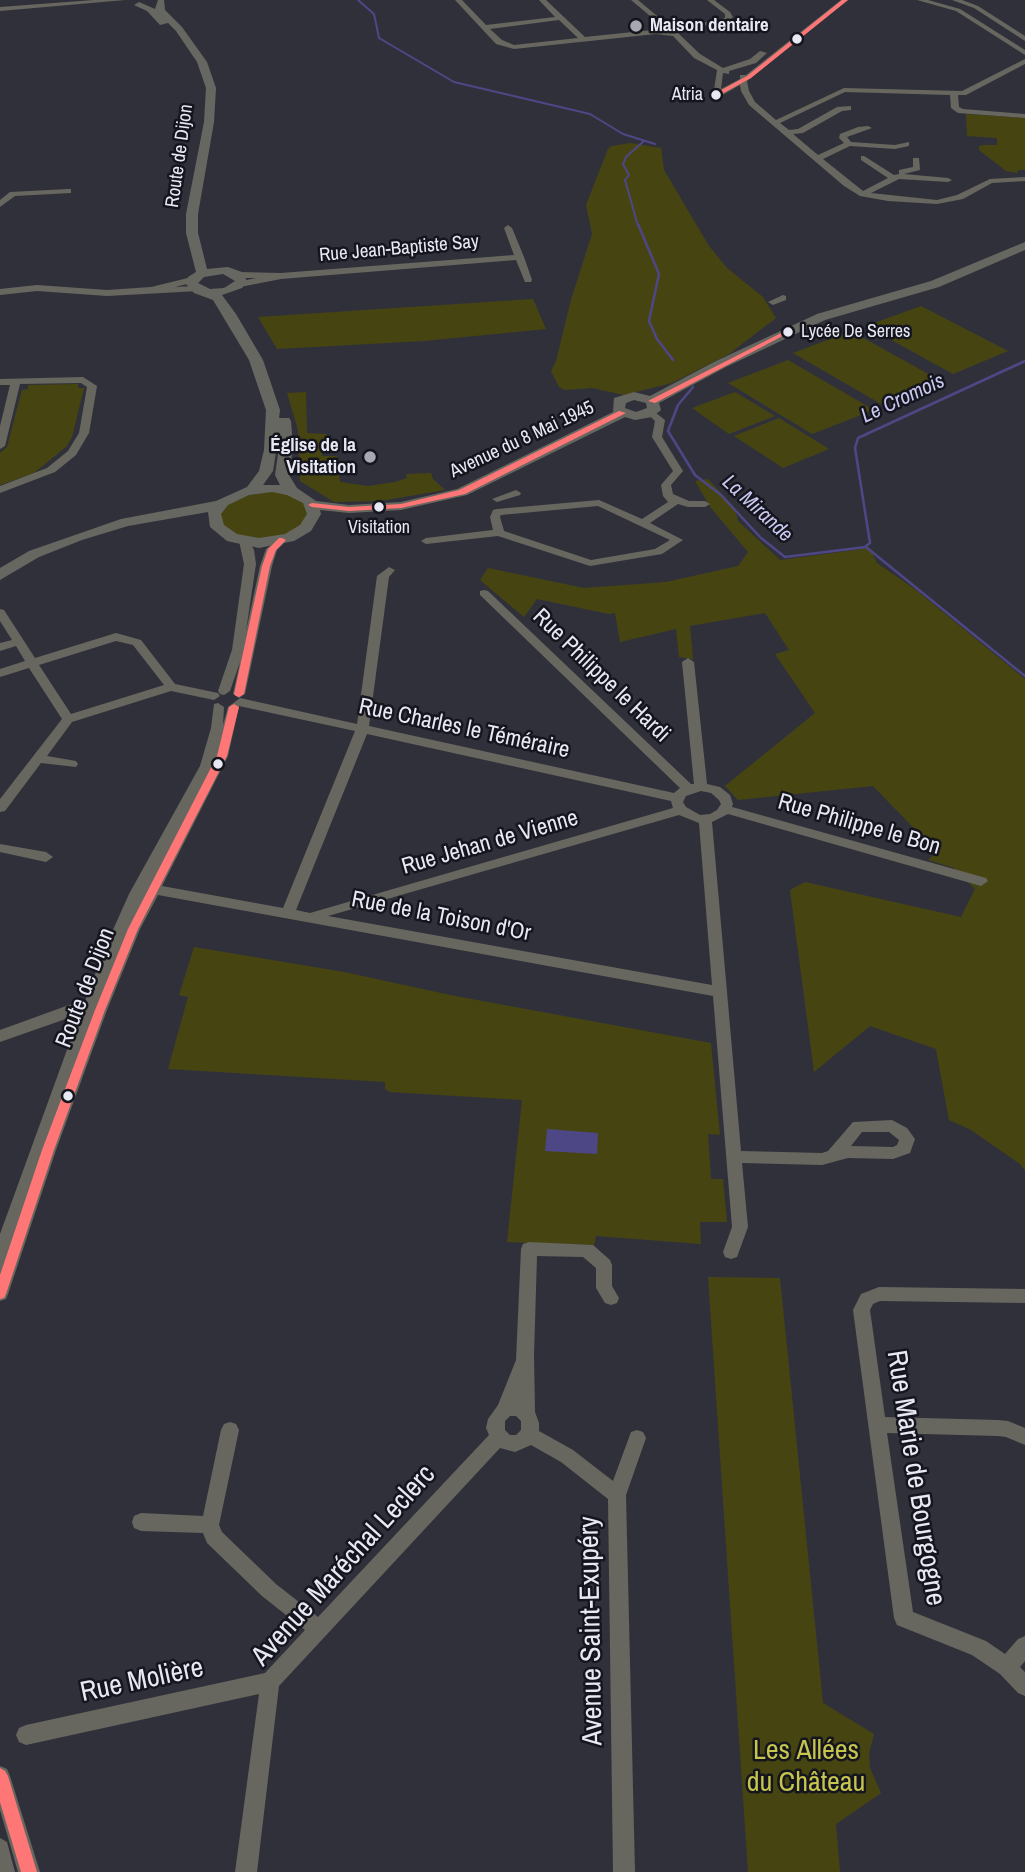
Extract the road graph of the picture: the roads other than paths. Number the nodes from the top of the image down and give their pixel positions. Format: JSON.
{"nodes":[{"id":1,"x":122,"y":0,"type":"edge"},
{"id":2,"x":458,"y":0,"type":"edge"},
{"id":3,"x":542,"y":0,"type":"edge"},
{"id":4,"x":634,"y":0,"type":"edge"},
{"id":5,"x":710,"y":0,"type":"edge"},
{"id":6,"x":834,"y":0,"type":"edge"},
{"id":7,"x":844,"y":0,"type":"edge"},
{"id":8,"x":920,"y":0,"type":"edge"},
{"id":9,"x":955,"y":0,"type":"edge"},
{"id":10,"x":163,"y":1,"type":"edge"},
{"id":11,"x":139,"y":5,"type":"junction"},
{"id":12,"x":0,"y":9,"type":"edge"},
{"id":13,"x":561,"y":18,"type":"junction"},
{"id":14,"x":1025,"y":23,"type":"edge"},
{"id":15,"x":666,"y":26,"type":"junction"},
{"id":16,"x":485,"y":27,"type":"junction"},
{"id":17,"x":1012,"y":30,"type":"junction"},
{"id":18,"x":656,"y":32,"type":"junction"},
{"id":19,"x":677,"y":32,"type":"junction"},
{"id":20,"x":1000,"y":37,"type":"junction"},
{"id":21,"x":1025,"y":39,"type":"edge"},
{"id":22,"x":585,"y":41,"type":"junction"},
{"id":23,"x":1025,"y":53,"type":"edge"},
{"id":24,"x":1025,"y":61,"type":"edge"},
{"id":25,"x":710,"y":64,"type":"junction"},
{"id":26,"x":737,"y":75,"type":"junction"},
{"id":27,"x":954,"y":95,"type":"junction"},
{"id":28,"x":210,"y":100,"type":"junction"},
{"id":29,"x":848,"y":108,"type":"dead end"},
{"id":30,"x":1025,"y":116,"type":"edge"},
{"id":31,"x":775,"y":123,"type":"junction"},
{"id":32,"x":868,"y":128,"type":"dead end"},
{"id":33,"x":786,"y":133,"type":"junction"},
{"id":34,"x":849,"y":144,"type":"junction"},
{"id":35,"x":906,"y":144,"type":"dead end"},
{"id":36,"x":864,"y":158,"type":"dead end"},
{"id":37,"x":817,"y":159,"type":"junction"},
{"id":38,"x":916,"y":160,"type":"dead end"},
{"id":39,"x":896,"y":177,"type":"junction"},
{"id":40,"x":1025,"y":179,"type":"edge"},
{"id":41,"x":948,"y":180,"type":"dead end"},
{"id":42,"x":68,"y":191,"type":"dead end"},
{"id":43,"x":863,"y":194,"type":"junction"},
{"id":44,"x":0,"y":204,"type":"edge"},
{"id":45,"x":508,"y":228,"type":"dead end"},
{"id":46,"x":1025,"y":246,"type":"edge"},
{"id":47,"x":197,"y":249,"type":"junction"},
{"id":48,"x":520,"y":257,"type":"junction"},
{"id":49,"x":219,"y":270,"type":"junction"},
{"id":50,"x":528,"y":280,"type":"dead end"},
{"id":51,"x":196,"y":281,"type":"junction"},
{"id":52,"x":236,"y":283,"type":"junction"},
{"id":53,"x":0,"y":292,"type":"edge"},
{"id":54,"x":210,"y":292,"type":"junction"},
{"id":55,"x":783,"y":298,"type":"dead end"},
{"id":56,"x":773,"y":302,"type":"dead end"},
{"id":57,"x":230,"y":314,"type":"junction"},
{"id":58,"x":256,"y":360,"type":"junction"},
{"id":59,"x":699,"y":375,"type":"junction"},
{"id":60,"x":0,"y":382,"type":"edge"},
{"id":61,"x":16,"y":382,"type":"junction"},
{"id":62,"x":634,"y":396,"type":"junction"},
{"id":63,"x":652,"y":407,"type":"junction"},
{"id":64,"x":628,"y":414,"type":"junction"},
{"id":65,"x":584,"y":433,"type":"joint"},
{"id":66,"x":0,"y":446,"type":"edge"},
{"id":67,"x":0,"y":490,"type":"edge"},
{"id":68,"x":252,"y":490,"type":"junction"},
{"id":69,"x":292,"y":491,"type":"junction"},
{"id":70,"x":516,"y":493,"type":"dead end"},
{"id":71,"x":497,"y":499,"type":"dead end"},
{"id":72,"x":673,"y":499,"type":"junction"},
{"id":73,"x":705,"y":504,"type":"dead end"},
{"id":74,"x":220,"y":505,"type":"junction"},
{"id":75,"x":312,"y":505,"type":"junction"},
{"id":76,"x":401,"y":506,"type":"junction"},
{"id":77,"x":644,"y":522,"type":"junction"},
{"id":78,"x":215,"y":524,"type":"junction"},
{"id":79,"x":310,"y":524,"type":"junction"},
{"id":80,"x":499,"y":533,"type":"junction"},
{"id":81,"x":78,"y":537,"type":"junction"},
{"id":82,"x":282,"y":540,"type":"junction"},
{"id":83,"x":244,"y":541,"type":"junction"},
{"id":84,"x":426,"y":541,"type":"dead end"},
{"id":85,"x":389,"y":570,"type":"dead end"},
{"id":86,"x":0,"y":575,"type":"edge"},
{"id":87,"x":484,"y":593,"type":"dead end"},
{"id":88,"x":0,"y":611,"type":"edge"},
{"id":89,"x":19,"y":641,"type":"junction"},
{"id":90,"x":0,"y":646,"type":"edge"},
{"id":91,"x":688,"y":662,"type":"dead end"},
{"id":92,"x":32,"y":664,"type":"junction"},
{"id":93,"x":0,"y":673,"type":"edge"},
{"id":94,"x":171,"y":687,"type":"junction"},
{"id":95,"x":219,"y":698,"type":"junction"},
{"id":96,"x":238,"y":701,"type":"junction"},
{"id":97,"x":68,"y":719,"type":"junction"},
{"id":98,"x":363,"y":728,"type":"junction"},
{"id":99,"x":37,"y":758,"type":"junction"},
{"id":100,"x":72,"y":764,"type":"dead end"},
{"id":101,"x":687,"y":796,"type":"junction"},
{"id":102,"x":0,"y":808,"type":"edge"},
{"id":103,"x":725,"y":809,"type":"junction"},
{"id":104,"x":705,"y":819,"type":"junction"},
{"id":105,"x":0,"y":848,"type":"edge"},
{"id":106,"x":46,"y":857,"type":"dead end"},
{"id":107,"x":152,"y":864,"type":"junction"},
{"id":108,"x":981,"y":881,"type":"dead end"},
{"id":109,"x":153,"y":890,"type":"junction"},
{"id":110,"x":288,"y":913,"type":"junction"},
{"id":111,"x":311,"y":916,"type":"junction"},
{"id":112,"x":720,"y":992,"type":"junction"},
{"id":113,"x":90,"y":1009,"type":"junction"},
{"id":114,"x":0,"y":1036,"type":"edge"},
{"id":115,"x":833,"y":1156,"type":"dead end"},
{"id":116,"x":734,"y":1157,"type":"junction"},
{"id":117,"x":731,"y":1252,"type":"dead end"},
{"id":118,"x":0,"y":1258,"type":"edge"},
{"id":119,"x":0,"y":1294,"type":"edge"},
{"id":120,"x":1025,"y":1296,"type":"edge"},
{"id":121,"x":611,"y":1298,"type":"dead end"},
{"id":122,"x":525,"y":1354,"type":"junction"},
{"id":123,"x":505,"y":1410,"type":"junction"},
{"id":124,"x":526,"y":1414,"type":"junction"},
{"id":125,"x":877,"y":1425,"type":"junction"},
{"id":126,"x":230,"y":1430,"type":"dead end"},
{"id":127,"x":529,"y":1434,"type":"junction"},
{"id":128,"x":499,"y":1437,"type":"junction"},
{"id":129,"x":1025,"y":1437,"type":"edge"},
{"id":130,"x":637,"y":1438,"type":"dead end"},
{"id":131,"x":617,"y":1496,"type":"junction"},
{"id":132,"x":141,"y":1522,"type":"dead end"},
{"id":133,"x":210,"y":1525,"type":"junction"},
{"id":134,"x":320,"y":1630,"type":"junction"},
{"id":135,"x":1025,"y":1646,"type":"edge"},
{"id":136,"x":1007,"y":1667,"type":"junction"},
{"id":137,"x":270,"y":1682,"type":"junction"},
{"id":138,"x":1025,"y":1686,"type":"edge"},
{"id":139,"x":26,"y":1735,"type":"dead end"},
{"id":140,"x":0,"y":1776,"type":"edge"},
{"id":141,"x":29,"y":1872,"type":"edge"},
{"id":142,"x":246,"y":1872,"type":"edge"},
{"id":143,"x":624,"y":1872,"type":"edge"}],
"edges":[{"from":1,"to":11,"type":"main road"},
{"from":1,"to":12,"type":"street"},
{"from":2,"to":16,"type":"street"},
{"from":3,"to":13,"type":"street"},
{"from":4,"to":15,"type":"street"},
{"from":5,"to":19,"type":"street"},
{"from":6,"to":26,"type":"street"},
{"from":7,"to":26,"type":"street"},
{"from":8,"to":20,"type":"street"},
{"from":9,"to":17,"type":"street"},
{"from":10,"to":11,"type":"main road"},
{"from":10,"to":28,"type":"main road","name":"Route de Dijon"},
{"from":11,"to":28,"type":"main road"},
{"from":13,"to":16,"type":"street"},
{"from":13,"to":22,"type":"street"},
{"from":14,"to":17,"type":"street"},
{"from":15,"to":18,"type":"street"},
{"from":15,"to":19,"type":"street"},
{"from":16,"to":22,"type":"street"},
{"from":17,"to":20,"type":"street"},
{"from":17,"to":21,"type":"street"},
{"from":18,"to":19,"type":"street"},
{"from":18,"to":22,"type":"street"},
{"from":19,"to":25,"type":"street"},
{"from":20,"to":23,"type":"street"},
{"from":24,"to":27,"type":"street"},
{"from":25,"to":26,"type":"street"},
{"from":25,"to":26,"type":"street"},
{"from":26,"to":31,"type":"street"},
{"from":27,"to":30,"type":"street"},
{"from":27,"to":31,"type":"street"},
{"from":28,"to":47,"type":"main road","name":"Route de Dijon"},
{"from":29,"to":33,"type":"street"},
{"from":31,"to":33,"type":"street"},
{"from":32,"to":34,"type":"street"},
{"from":33,"to":37,"type":"street"},
{"from":34,"to":35,"type":"street"},
{"from":34,"to":37,"type":"street"},
{"from":36,"to":39,"type":"street"},
{"from":37,"to":43,"type":"street"},
{"from":38,"to":39,"type":"street"},
{"from":39,"to":41,"type":"street"},
{"from":39,"to":43,"type":"street"},
{"from":40,"to":43,"type":"street"},
{"from":42,"to":44,"type":"street"},
{"from":45,"to":48,"type":"street"},
{"from":46,"to":59,"type":"main road"},
{"from":47,"to":49,"type":"main road"},
{"from":47,"to":51,"type":"main road","name":"Route de Dijon"},
{"from":48,"to":50,"type":"street"},
{"from":48,"to":52,"type":"street","name":"Rue Jean-Baptiste Say"},
{"from":49,"to":51,"type":"main road"},
{"from":49,"to":52,"type":"main road"},
{"from":51,"to":53,"type":"street"},
{"from":51,"to":54,"type":"main road"},
{"from":52,"to":54,"type":"main road"},
{"from":52,"to":57,"type":"main road"},
{"from":54,"to":57,"type":"main road"},
{"from":55,"to":56,"type":"street"},
{"from":57,"to":58,"type":"main road"},
{"from":58,"to":68,"type":"main road"},
{"from":58,"to":69,"type":"main road"},
{"from":59,"to":62,"type":"main road"},
{"from":59,"to":63,"type":"main road"},
{"from":60,"to":61,"type":"street"},
{"from":61,"to":66,"type":"street"},
{"from":61,"to":67,"type":"street"},
{"from":62,"to":63,"type":"main road"},
{"from":62,"to":64,"type":"main road"},
{"from":63,"to":64,"type":"main road"},
{"from":63,"to":72,"type":"street"},
{"from":64,"to":65,"type":"main road"},
{"from":65,"to":76,"type":"main road","name":"Avenue du 8 Mai 1945"},
{"from":68,"to":69,"type":"main road"},
{"from":68,"to":74,"type":"main road"},
{"from":69,"to":75,"type":"main road"},
{"from":70,"to":71,"type":"street"},
{"from":72,"to":73,"type":"street"},
{"from":72,"to":77,"type":"street"},
{"from":74,"to":78,"type":"main road"},
{"from":74,"to":81,"type":"main road"},
{"from":75,"to":76,"type":"main road","name":"Avenue du 8 Mai 1945"},
{"from":75,"to":79,"type":"main road"},
{"from":76,"to":79,"type":"main road"},
{"from":77,"to":80,"type":"street"},
{"from":77,"to":80,"type":"street"},
{"from":78,"to":81,"type":"main road"},
{"from":78,"to":83,"type":"main road"},
{"from":79,"to":82,"type":"main road"},
{"from":80,"to":84,"type":"street"},
{"from":81,"to":86,"type":"main road"},
{"from":82,"to":83,"type":"main road"},
{"from":82,"to":96,"type":"street","name":"Route de Dijon"},
{"from":83,"to":95,"type":"street","name":"Route de Dijon"},
{"from":85,"to":98,"type":"street"},
{"from":87,"to":101,"type":"street","name":"Rue Philippe le Hardi"},
{"from":88,"to":89,"type":"street"},
{"from":89,"to":90,"type":"street"},
{"from":89,"to":92,"type":"street"},
{"from":91,"to":101,"type":"street"},
{"from":92,"to":93,"type":"street"},
{"from":92,"to":94,"type":"street"},
{"from":92,"to":97,"type":"street"},
{"from":94,"to":95,"type":"street"},
{"from":94,"to":97,"type":"street"},
{"from":95,"to":96,"type":"street"},
{"from":95,"to":107,"type":"street","name":"Route de Dijon"},
{"from":96,"to":98,"type":"street","name":"Rue Charles le Téméraire"},
{"from":96,"to":109,"type":"street","name":"Route de Dijon"},
{"from":97,"to":99,"type":"street"},
{"from":98,"to":101,"type":"street","name":"Rue Charles le Téméraire"},
{"from":98,"to":110,"type":"street"},
{"from":99,"to":100,"type":"street"},
{"from":99,"to":102,"type":"street"},
{"from":101,"to":103,"type":"street","name":"Rue Philippe le Hardi"},
{"from":101,"to":104,"type":"street","name":"Rue Charles le Téméraire"},
{"from":101,"to":111,"type":"street","name":"Rue Jehan de Vienne"},
{"from":103,"to":104,"type":"street"},
{"from":103,"to":108,"type":"street","name":"Rue Philippe le Bon"},
{"from":104,"to":112,"type":"street"},
{"from":105,"to":106,"type":"street"},
{"from":107,"to":109,"type":"street"},
{"from":107,"to":113,"type":"street","name":"Route de Dijon"},
{"from":109,"to":110,"type":"street","name":"Rue de la Toison d'Or"},
{"from":109,"to":119,"type":"street","name":"Route de Dijon"},
{"from":110,"to":111,"type":"street","name":"Rue de la Toison d'Or"},
{"from":111,"to":112,"type":"street","name":"Rue de la Toison d'Or"},
{"from":112,"to":116,"type":"street"},
{"from":113,"to":114,"type":"street"},
{"from":113,"to":118,"type":"street","name":"Route de Dijon"},
{"from":115,"to":116,"type":"street"},
{"from":116,"to":117,"type":"street"},
{"from":120,"to":125,"type":"street","name":"Rue Marie de Bourgogne"},
{"from":121,"to":122,"type":"street"},
{"from":122,"to":123,"type":"street"},
{"from":122,"to":124,"type":"street"},
{"from":123,"to":124,"type":"street"},
{"from":123,"to":128,"type":"street"},
{"from":124,"to":127,"type":"street"},
{"from":125,"to":129,"type":"street"},
{"from":125,"to":136,"type":"street","name":"Rue Marie de Bourgogne"},
{"from":126,"to":133,"type":"street"},
{"from":127,"to":128,"type":"street"},
{"from":127,"to":131,"type":"street","name":"Avenue Saint-Exupéry"},
{"from":128,"to":134,"type":"street","name":"Avenue Maréchal Leclerc"},
{"from":130,"to":131,"type":"street"},
{"from":131,"to":143,"type":"street","name":"Avenue Saint-Exupéry"},
{"from":132,"to":133,"type":"street"},
{"from":133,"to":134,"type":"street"},
{"from":134,"to":137,"type":"street","name":"Avenue Maréchal Leclerc"},
{"from":135,"to":136,"type":"street"},
{"from":136,"to":138,"type":"street","name":"Rue Marie de Bourgogne"},
{"from":137,"to":139,"type":"street","name":"Rue Molière"},
{"from":137,"to":142,"type":"street","name":"Avenue Maréchal Leclerc"},
{"from":140,"to":141,"type":"street"}]}
